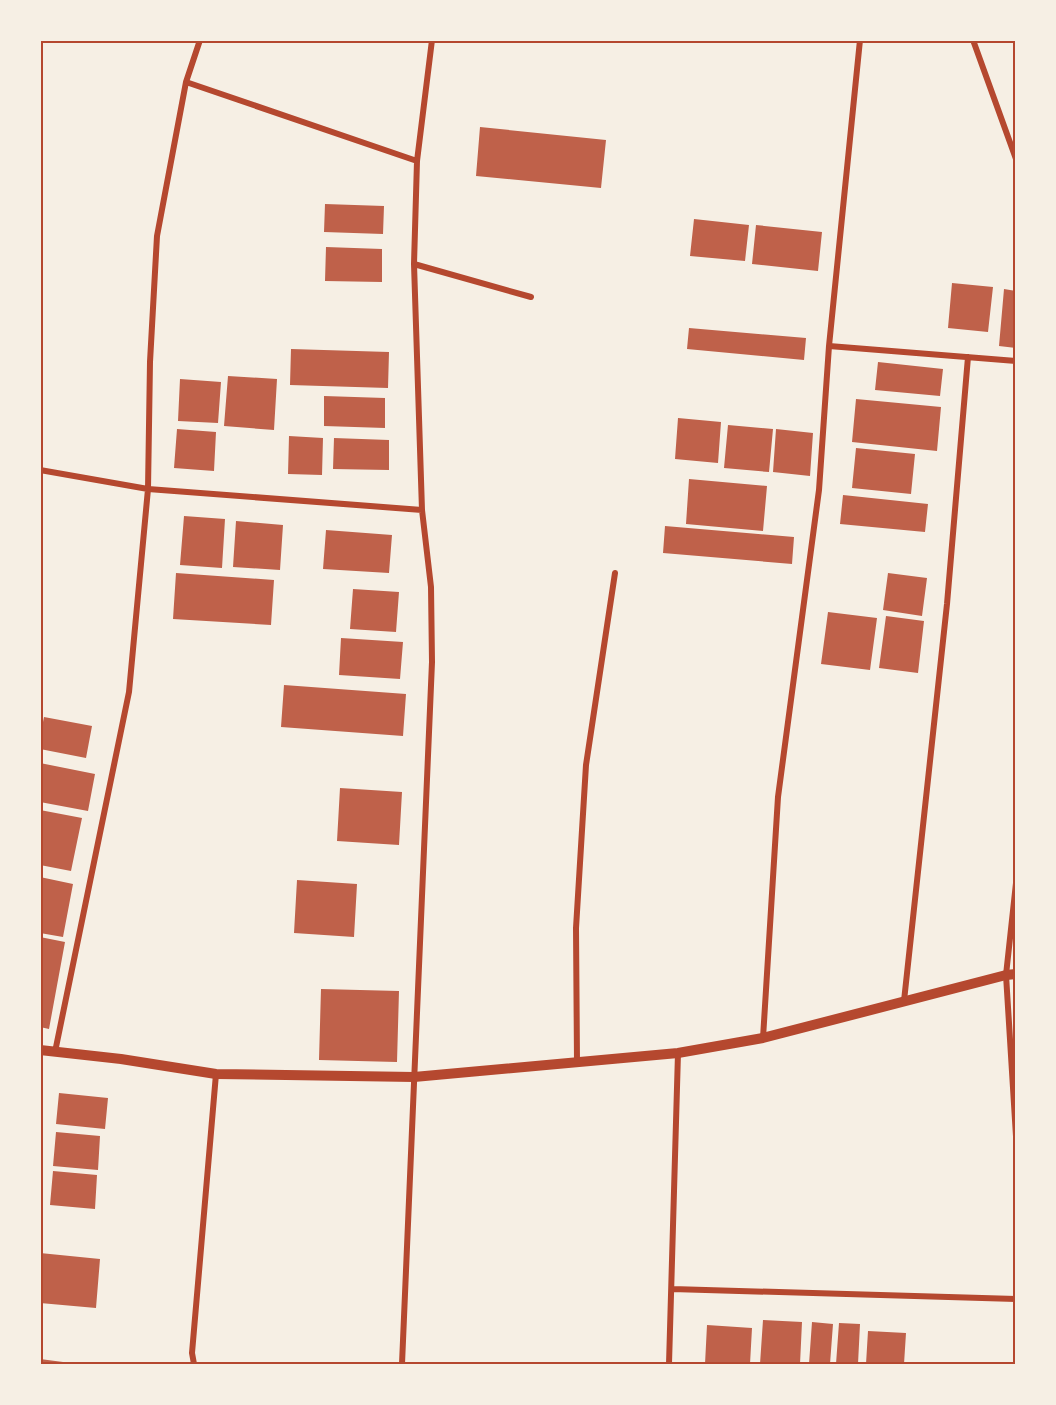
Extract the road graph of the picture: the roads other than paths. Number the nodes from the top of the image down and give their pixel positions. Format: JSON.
{"nodes":[{"id":1,"x":200,"y":40,"type":"edge"},
{"id":2,"x":432,"y":40,"type":"edge"},
{"id":3,"x":860,"y":40,"type":"edge"},
{"id":4,"x":973,"y":40,"type":"edge"},
{"id":5,"x":186,"y":82,"type":"junction"},
{"id":6,"x":1016,"y":159,"type":"edge"},
{"id":7,"x":417,"y":161,"type":"junction"},
{"id":8,"x":414,"y":264,"type":"junction"},
{"id":9,"x":531,"y":297,"type":"dead end"},
{"id":10,"x":829,"y":346,"type":"junction"},
{"id":11,"x":968,"y":357,"type":"junction"},
{"id":12,"x":1016,"y":361,"type":"edge"},
{"id":13,"x":40,"y":470,"type":"edge"},
{"id":14,"x":148,"y":489,"type":"junction"},
{"id":15,"x":422,"y":510,"type":"junction"},
{"id":16,"x":615,"y":573,"type":"dead end"},
{"id":17,"x":1016,"y":883,"type":"edge"},
{"id":18,"x":1011,"y":975,"type":"edge"},
{"id":19,"x":904,"y":1002,"type":"junction"},
{"id":20,"x":763,"y":1038,"type":"junction"},
{"id":21,"x":40,"y":1050,"type":"edge"},
{"id":22,"x":55,"y":1052,"type":"junction"},
{"id":23,"x":678,"y":1053,"type":"junction"},
{"id":24,"x":578,"y":1062,"type":"junction"},
{"id":25,"x":216,"y":1074,"type":"junction"},
{"id":26,"x":414,"y":1077,"type":"junction"},
{"id":27,"x":1016,"y":1136,"type":"edge"},
{"id":28,"x":672,"y":1289,"type":"junction"},
{"id":29,"x":1016,"y":1299,"type":"edge"},
{"id":30,"x":194,"y":1365,"type":"edge"},
{"id":31,"x":402,"y":1365,"type":"edge"},
{"id":32,"x":669,"y":1365,"type":"edge"}],
"edges":[{"from":1,"to":5,"type":"street"},
{"from":2,"to":7,"type":"street"},
{"from":3,"to":10,"type":"street"},
{"from":4,"to":6,"type":"street"},
{"from":5,"to":7,"type":"street"},
{"from":5,"to":14,"type":"street"},
{"from":7,"to":8,"type":"street"},
{"from":8,"to":9,"type":"street"},
{"from":8,"to":15,"type":"street"},
{"from":10,"to":11,"type":"street"},
{"from":10,"to":20,"type":"street"},
{"from":11,"to":12,"type":"street"},
{"from":11,"to":19,"type":"street"},
{"from":13,"to":14,"type":"street"},
{"from":14,"to":15,"type":"street"},
{"from":14,"to":22,"type":"street"},
{"from":15,"to":26,"type":"street"},
{"from":16,"to":24,"type":"street"},
{"from":17,"to":18,"type":"street"},
{"from":18,"to":19,"type":"street"},
{"from":18,"to":27,"type":"street"},
{"from":19,"to":20,"type":"street"},
{"from":20,"to":23,"type":"street"},
{"from":21,"to":22,"type":"street"},
{"from":22,"to":25,"type":"street"},
{"from":23,"to":24,"type":"street"},
{"from":23,"to":28,"type":"street"},
{"from":24,"to":26,"type":"street"},
{"from":25,"to":26,"type":"street"},
{"from":25,"to":30,"type":"street"},
{"from":26,"to":31,"type":"street"},
{"from":28,"to":29,"type":"street"},
{"from":28,"to":32,"type":"street"}]}
